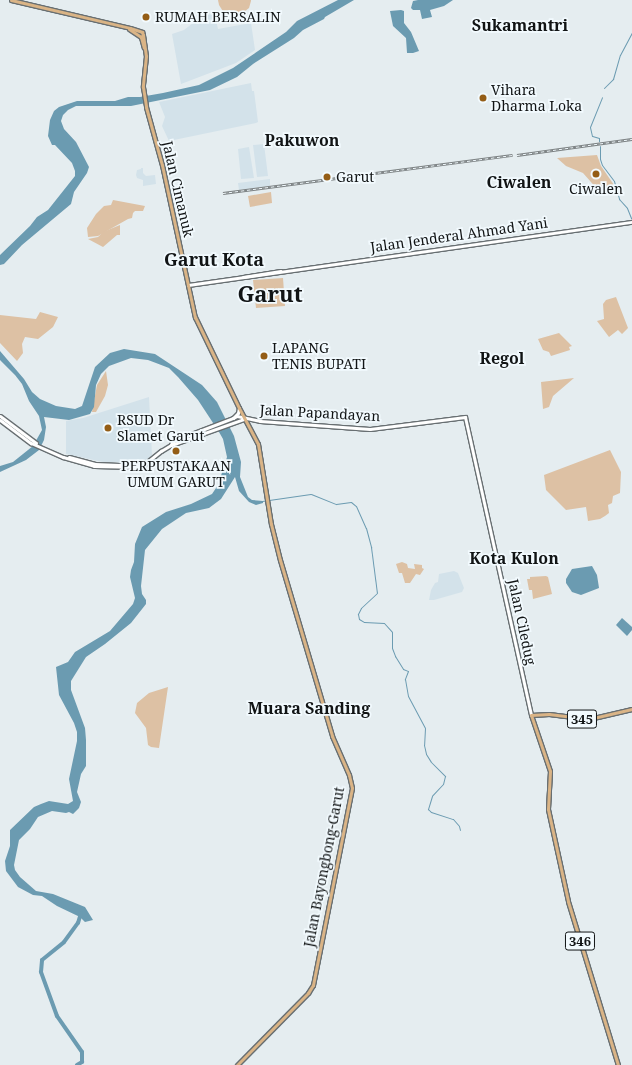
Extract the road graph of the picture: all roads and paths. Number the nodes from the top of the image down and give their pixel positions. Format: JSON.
{"nodes":[{"id":1,"x":11,"y":0,"type":"edge"},
{"id":2,"x":630,"y":222,"type":"edge"},
{"id":3,"x":188,"y":285,"type":"junction"},
{"id":4,"x":239,"y":408,"type":"junction"},
{"id":5,"x":0,"y":416,"type":"edge"},
{"id":6,"x":465,"y":416,"type":"joint"},
{"id":7,"x":233,"y":418,"type":"junction"},
{"id":8,"x":245,"y":419,"type":"junction"},
{"id":9,"x":0,"y":420,"type":"edge"},
{"id":10,"x":35,"y":444,"type":"junction"},
{"id":11,"x":171,"y":445,"type":"junction"},
{"id":12,"x":632,"y":709,"type":"edge"},
{"id":13,"x":531,"y":715,"type":"junction"},
{"id":14,"x":237,"y":1065,"type":"edge"},
{"id":15,"x":618,"y":1065,"type":"edge"}],
"edges":[{"from":1,"to":3,"type":"main road","name":"Jalan Cimanuk"},
{"from":2,"to":3,"type":"main road","name":"Jalan Jenderal Ahmad Yani"},
{"from":3,"to":4,"type":"main road","name":"Jalan Cimanuk"},
{"from":4,"to":7,"type":"main road"},
{"from":4,"to":8,"type":"main road","name":"Jalan Cimanuk"},
{"from":5,"to":10,"type":"main road"},
{"from":6,"to":8,"type":"main road","name":"Jalan Papandayan"},
{"from":6,"to":13,"type":"main road","name":"Jalan Ciledug"},
{"from":7,"to":8,"type":"main road","name":"Jalan Papandayan"},
{"from":7,"to":11,"type":"main road"},
{"from":8,"to":11,"type":"main road"},
{"from":8,"to":14,"type":"main road","name":"Jalan Bayongbong-Garut"},
{"from":9,"to":10,"type":"main road"},
{"from":10,"to":11,"type":"main road"},
{"from":12,"to":13,"type":"main road","number":"345"},
{"from":13,"to":15,"type":"main road","number":"346"}]}
